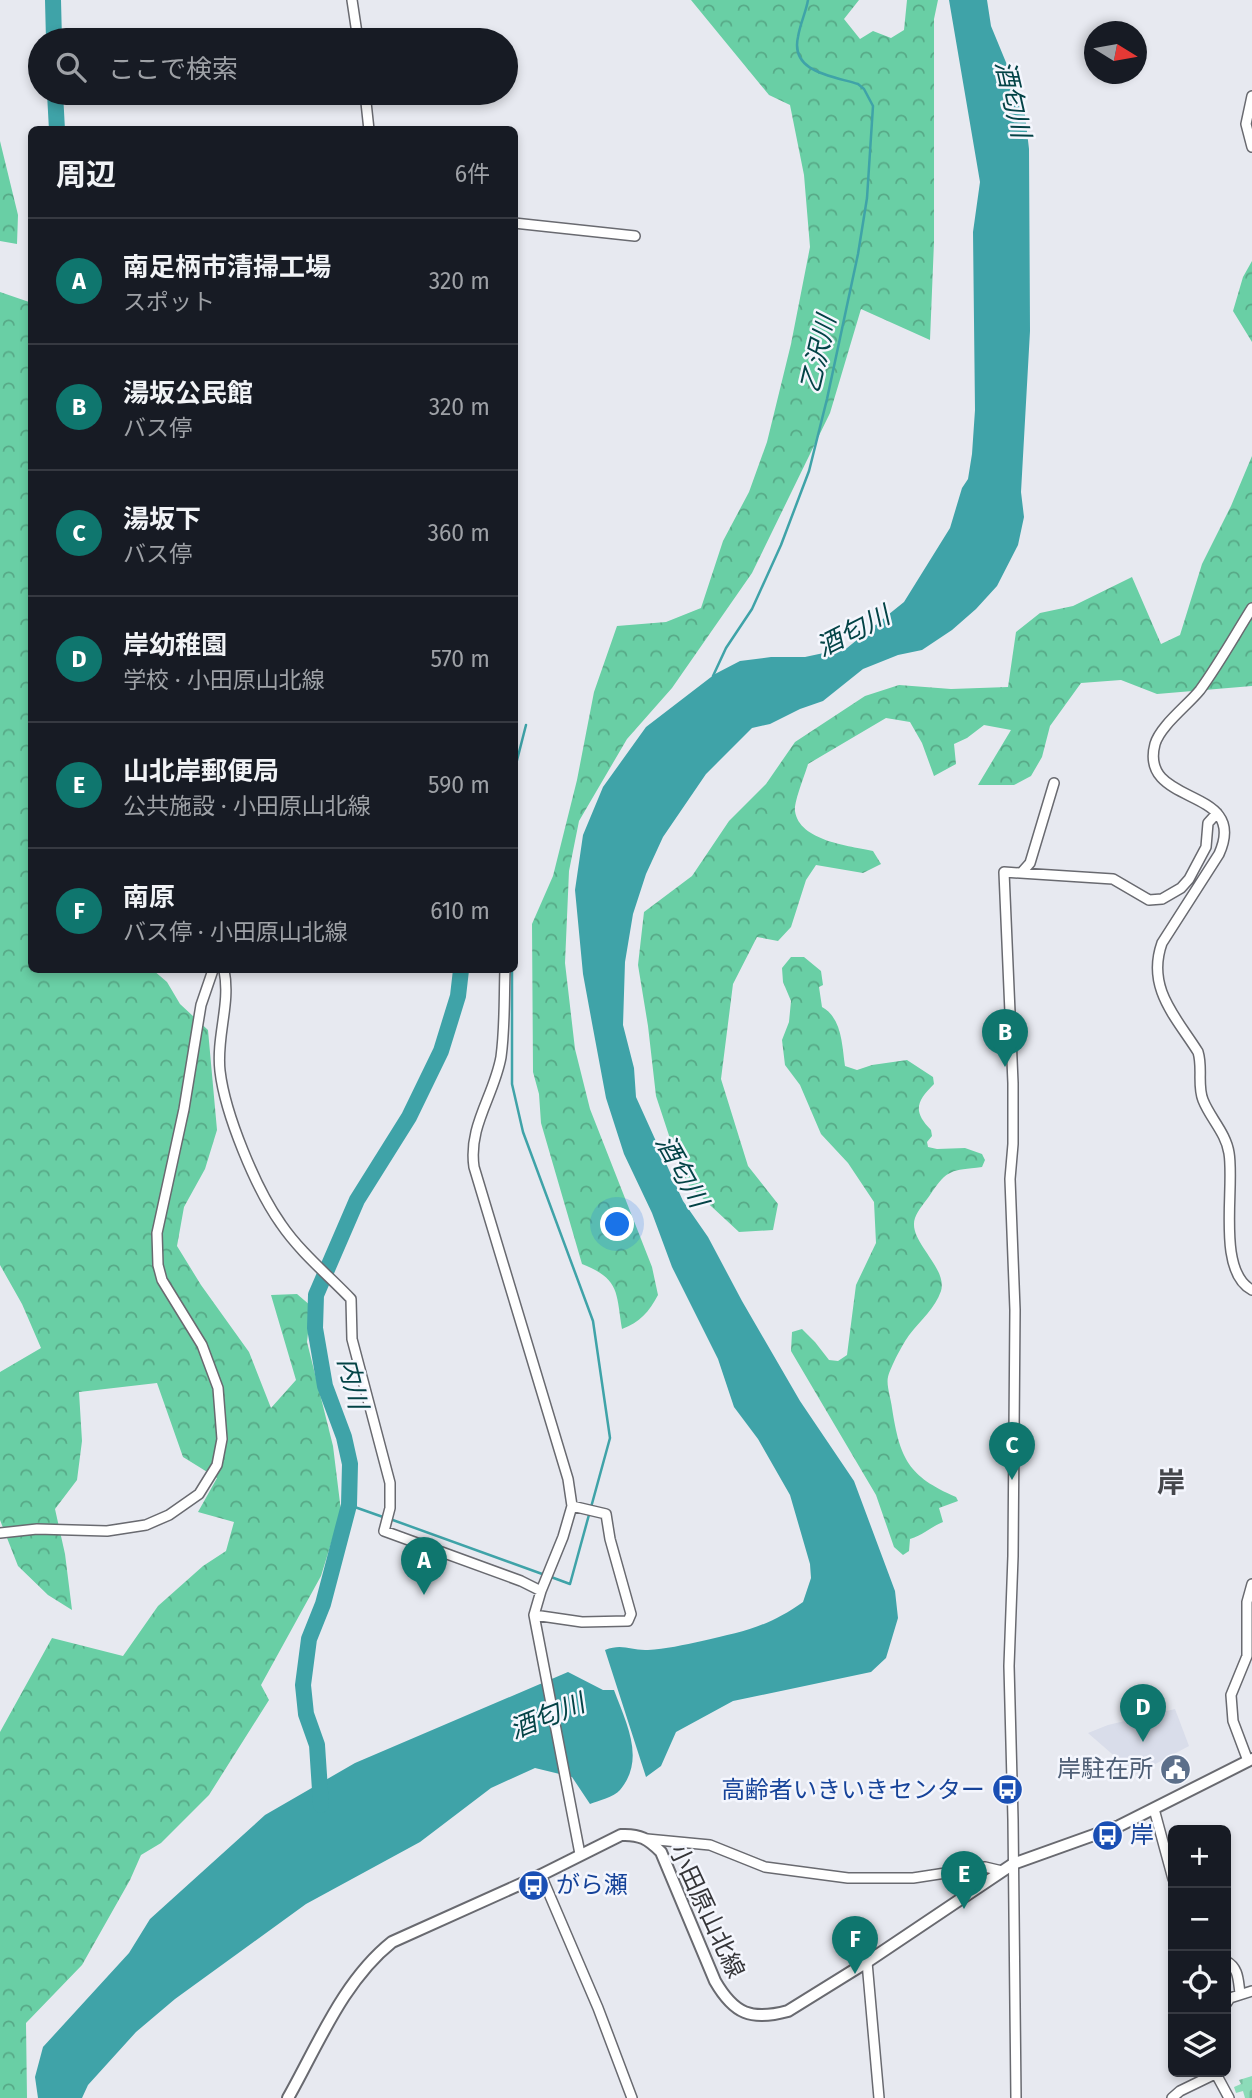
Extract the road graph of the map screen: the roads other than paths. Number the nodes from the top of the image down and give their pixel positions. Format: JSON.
{"nodes":[{"id":1,"x":352,"y":0,"type":"edge"},
{"id":2,"x":356,"y":28,"type":"edge"},
{"id":3,"x":1252,"y":96,"type":"edge"},
{"id":4,"x":366,"y":105,"type":"edge"},
{"id":5,"x":369,"y":126,"type":"edge"},
{"id":6,"x":1252,"y":147,"type":"edge"},
{"id":7,"x":518,"y":223,"type":"edge"},
{"id":8,"x":635,"y":236,"type":"dead end"},
{"id":9,"x":1252,"y":608,"type":"edge"},
{"id":10,"x":1054,"y":783,"type":"dead end"},
{"id":11,"x":1217,"y":814,"type":"junction"},
{"id":12,"x":1022,"y":872,"type":"junction"},
{"id":13,"x":212,"y":973,"type":"edge"},
{"id":14,"x":224,"y":973,"type":"edge"},
{"id":15,"x":505,"y":973,"type":"edge"},
{"id":16,"x":1252,"y":1290,"type":"edge"},
{"id":17,"x":576,"y":1506,"type":"junction"},
{"id":18,"x":0,"y":1533,"type":"edge"},
{"id":19,"x":1252,"y":1584,"type":"edge"},
{"id":20,"x":541,"y":1591,"type":"junction"},
{"id":21,"x":536,"y":1615,"type":"junction"},
{"id":22,"x":1250,"y":1760,"type":"edge"},
{"id":23,"x":1154,"y":1809,"type":"junction"},
{"id":24,"x":647,"y":1839,"type":"junction"},
{"id":25,"x":580,"y":1854,"type":"junction"},
{"id":26,"x":1168,"y":1860,"type":"edge"},
{"id":27,"x":1013,"y":1864,"type":"junction"},
{"id":28,"x":1002,"y":1871,"type":"junction"},
{"id":29,"x":541,"y":1875,"type":"junction"},
{"id":30,"x":867,"y":1962,"type":"junction"},
{"id":31,"x":1231,"y":1964,"type":"edge"},
{"id":32,"x":1252,"y":1991,"type":"edge"},
{"id":33,"x":1240,"y":1993,"type":"junction"},
{"id":34,"x":1231,"y":1998,"type":"edge"},
{"id":35,"x":1207,"y":2077,"type":"edge"},
{"id":36,"x":1217,"y":2077,"type":"edge"},
{"id":37,"x":288,"y":2098,"type":"edge"},
{"id":38,"x":632,"y":2098,"type":"edge"},
{"id":39,"x":878,"y":2098,"type":"edge"},
{"id":40,"x":1016,"y":2098,"type":"edge"},
{"id":41,"x":1172,"y":2098,"type":"edge"},
{"id":42,"x":1229,"y":2098,"type":"edge"}],
"edges":[{"from":1,"to":2,"type":"street"},
{"from":3,"to":6,"type":"street"},
{"from":4,"to":5,"type":"street"},
{"from":7,"to":8,"type":"street"},
{"from":9,"to":11,"type":"street"},
{"from":10,"to":12,"type":"street"},
{"from":11,"to":12,"type":"street"},
{"from":11,"to":16,"type":"street"},
{"from":12,"to":27,"type":"street"},
{"from":13,"to":18,"type":"street"},
{"from":14,"to":20,"type":"street"},
{"from":15,"to":17,"type":"street"},
{"from":17,"to":20,"type":"street"},
{"from":17,"to":21,"type":"street"},
{"from":19,"to":22,"type":"street"},
{"from":20,"to":21,"type":"street"},
{"from":21,"to":25,"type":"street"},
{"from":22,"to":23,"type":"main road","name":"小田原山北線"},
{"from":23,"to":26,"type":"street"},
{"from":23,"to":27,"type":"main road","name":"小田原山北線"},
{"from":24,"to":25,"type":"main road","name":"小田原山北線"},
{"from":24,"to":28,"type":"street"},
{"from":24,"to":30,"type":"main road","name":"小田原山北線"},
{"from":25,"to":29,"type":"main road","name":"小田原山北線"},
{"from":27,"to":28,"type":"main road","name":"小田原山北線"},
{"from":27,"to":40,"type":"street"},
{"from":28,"to":30,"type":"main road","name":"小田原山北線"},
{"from":29,"to":37,"type":"main road","name":"小田原山北線"},
{"from":29,"to":38,"type":"street"},
{"from":30,"to":39,"type":"street"},
{"from":31,"to":33,"type":"street"},
{"from":32,"to":33,"type":"street"},
{"from":33,"to":34,"type":"street"},
{"from":35,"to":41,"type":"street"},
{"from":36,"to":42,"type":"street"}]}
